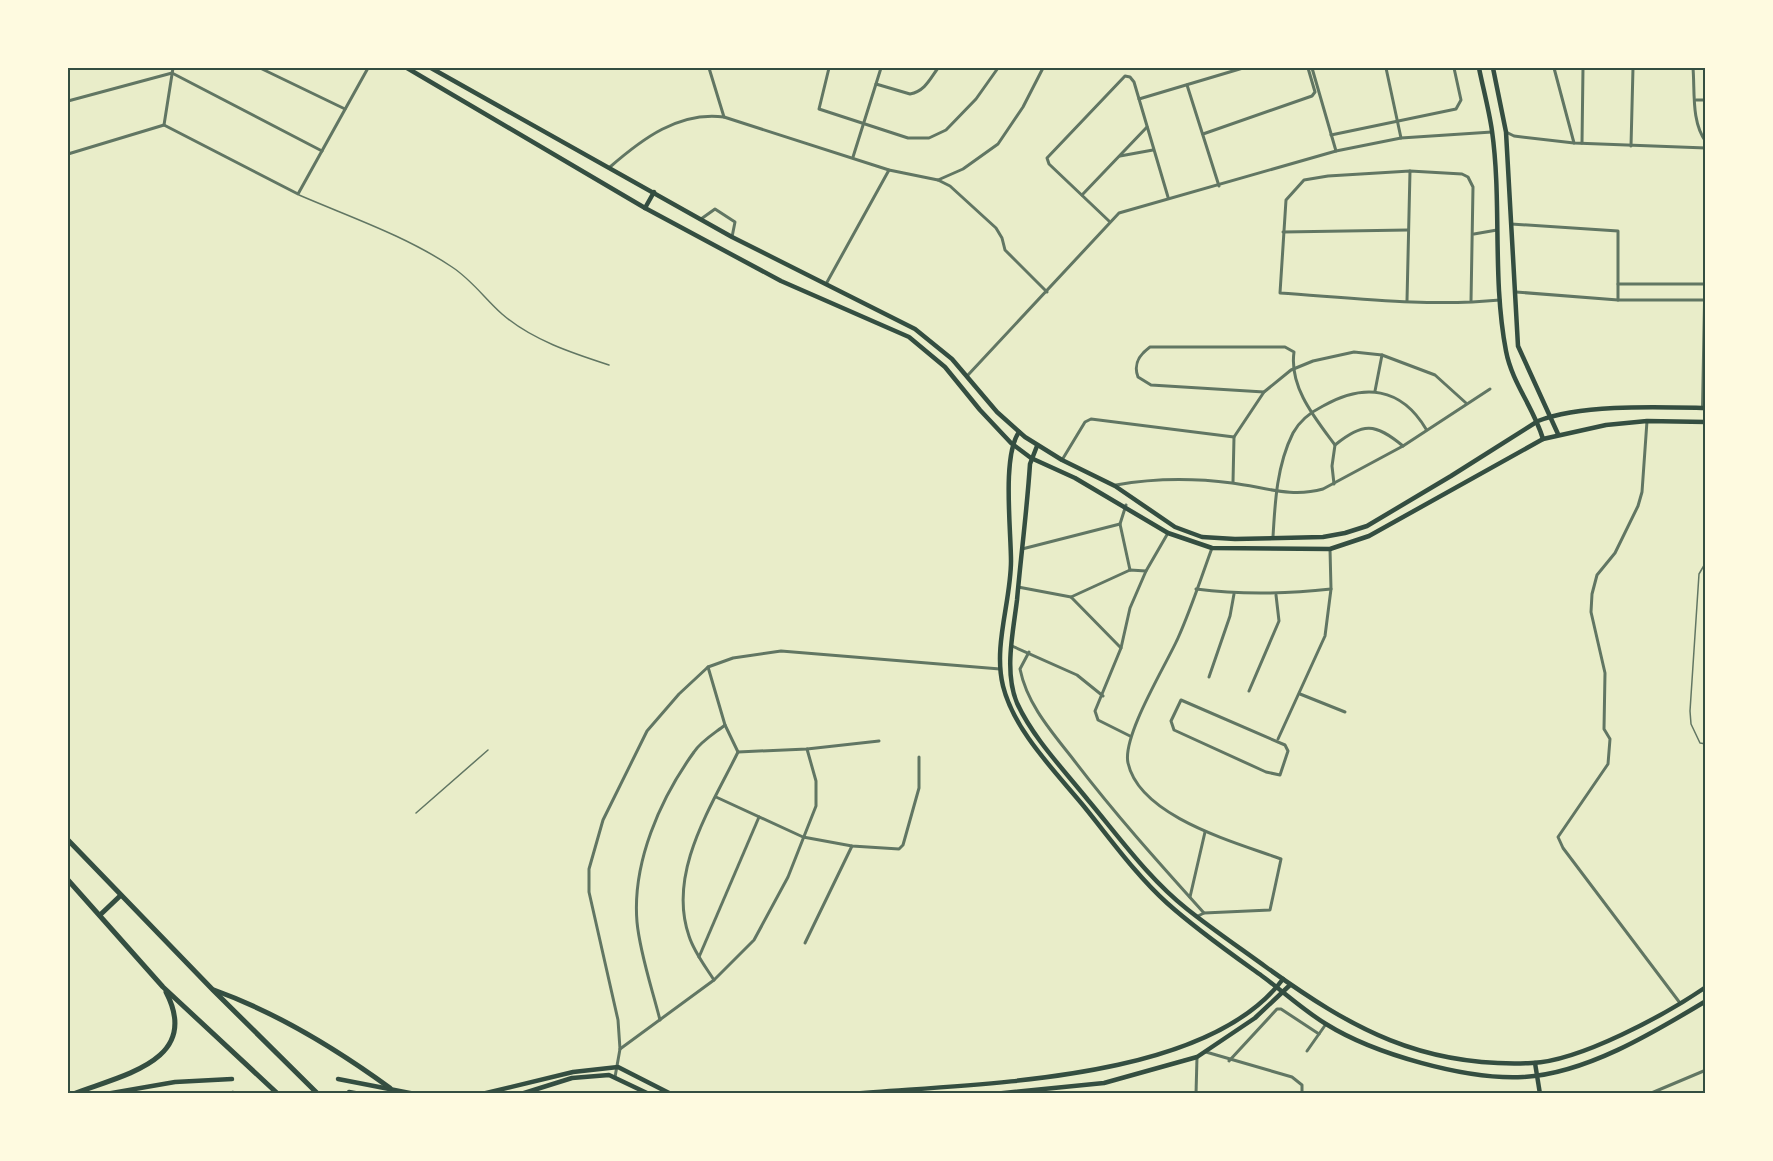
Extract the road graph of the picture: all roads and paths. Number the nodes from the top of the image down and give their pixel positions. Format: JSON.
{"nodes":[{"id":1,"x":173,"y":68,"type":"edge"},
{"id":2,"x":260,"y":68,"type":"edge"},
{"id":3,"x":368,"y":68,"type":"edge"},
{"id":4,"x":408,"y":68,"type":"edge"},
{"id":5,"x":431,"y":68,"type":"edge"},
{"id":6,"x":709,"y":68,"type":"edge"},
{"id":7,"x":829,"y":68,"type":"edge"},
{"id":8,"x":881,"y":68,"type":"edge"},
{"id":9,"x":938,"y":68,"type":"edge"},
{"id":10,"x":998,"y":68,"type":"edge"},
{"id":11,"x":1043,"y":68,"type":"edge"},
{"id":12,"x":1243,"y":68,"type":"edge"},
{"id":13,"x":1310,"y":68,"type":"edge"},
{"id":14,"x":1386,"y":68,"type":"edge"},
{"id":15,"x":1454,"y":68,"type":"edge"},
{"id":16,"x":1479,"y":68,"type":"edge"},
{"id":17,"x":1493,"y":68,"type":"edge"},
{"id":18,"x":1554,"y":68,"type":"edge"},
{"id":19,"x":1583,"y":68,"type":"edge"},
{"id":20,"x":1633,"y":68,"type":"edge"},
{"id":21,"x":1694,"y":68,"type":"edge"},
{"id":22,"x":172,"y":73,"type":"junction"},
{"id":23,"x":876,"y":84,"type":"junction"},
{"id":24,"x":1187,"y":85,"type":"junction"},
{"id":25,"x":1139,"y":99,"type":"junction"},
{"id":26,"x":1696,"y":100,"type":"junction"},
{"id":27,"x":1706,"y":100,"type":"edge"},
{"id":28,"x":68,"y":101,"type":"edge"},
{"id":29,"x":345,"y":109,"type":"junction"},
{"id":30,"x":724,"y":117,"type":"junction"},
{"id":31,"x":1398,"y":119,"type":"junction"},
{"id":32,"x":863,"y":124,"type":"junction"},
{"id":33,"x":164,"y":125,"type":"junction"},
{"id":34,"x":1147,"y":127,"type":"junction"},
{"id":35,"x":1492,"y":132,"type":"junction"},
{"id":36,"x":1506,"y":132,"type":"junction"},
{"id":37,"x":1203,"y":134,"type":"junction"},
{"id":38,"x":1331,"y":135,"type":"junction"},
{"id":39,"x":1401,"y":138,"type":"junction"},
{"id":40,"x":1706,"y":142,"type":"edge"},
{"id":41,"x":1574,"y":143,"type":"junction"},
{"id":42,"x":1582,"y":143,"type":"junction"},
{"id":43,"x":1631,"y":146,"type":"junction"},
{"id":44,"x":1706,"y":148,"type":"edge"},
{"id":45,"x":1153,"y":150,"type":"junction"},
{"id":46,"x":322,"y":151,"type":"junction"},
{"id":47,"x":1336,"y":151,"type":"junction"},
{"id":48,"x":68,"y":154,"type":"edge"},
{"id":49,"x":1118,"y":156,"type":"junction"},
{"id":50,"x":853,"y":158,"type":"junction"},
{"id":51,"x":610,"y":167,"type":"junction"},
{"id":52,"x":889,"y":170,"type":"junction"},
{"id":53,"x":1410,"y":171,"type":"junction"},
{"id":54,"x":938,"y":180,"type":"junction"},
{"id":55,"x":1219,"y":186,"type":"junction"},
{"id":56,"x":654,"y":192,"type":"junction"},
{"id":57,"x":298,"y":194,"type":"junction"},
{"id":58,"x":1082,"y":195,"type":"junction"},
{"id":59,"x":1168,"y":197,"type":"junction"},
{"id":60,"x":645,"y":208,"type":"junction"},
{"id":61,"x":701,"y":219,"type":"junction"},
{"id":62,"x":1109,"y":221,"type":"junction"},
{"id":63,"x":1511,"y":224,"type":"junction"},
{"id":64,"x":1408,"y":230,"type":"junction"},
{"id":65,"x":1497,"y":230,"type":"junction"},
{"id":66,"x":1283,"y":232,"type":"junction"},
{"id":67,"x":1474,"y":234,"type":"junction"},
{"id":68,"x":732,"y":237,"type":"junction"},
{"id":69,"x":1706,"y":250,"type":"edge"},
{"id":70,"x":826,"y":284,"type":"junction"},
{"id":71,"x":1618,"y":284,"type":"junction"},
{"id":72,"x":1704,"y":284,"type":"edge"},
{"id":73,"x":1047,"y":292,"type":"junction"},
{"id":74,"x":1516,"y":292,"type":"junction"},
{"id":75,"x":1500,"y":300,"type":"junction"},
{"id":76,"x":1618,"y":300,"type":"junction"},
{"id":77,"x":1705,"y":300,"type":"edge"},
{"id":78,"x":1407,"y":301,"type":"junction"},
{"id":79,"x":1471,"y":302,"type":"junction"},
{"id":80,"x":1382,"y":355,"type":"junction"},
{"id":81,"x":609,"y":365,"type":"dead end"},
{"id":82,"x":1291,"y":370,"type":"junction"},
{"id":83,"x":968,"y":375,"type":"junction"},
{"id":84,"x":1490,"y":389,"type":"dead end"},
{"id":85,"x":1375,"y":391,"type":"junction"},
{"id":86,"x":1264,"y":392,"type":"junction"},
{"id":87,"x":1466,"y":403,"type":"junction"},
{"id":88,"x":1704,"y":408,"type":"edge"},
{"id":89,"x":1311,"y":413,"type":"junction"},
{"id":90,"x":1552,"y":415,"type":"junction"},
{"id":91,"x":1538,"y":421,"type":"junction"},
{"id":92,"x":1647,"y":421,"type":"junction"},
{"id":93,"x":1706,"y":422,"type":"edge"},
{"id":94,"x":1426,"y":429,"type":"junction"},
{"id":95,"x":1019,"y":432,"type":"junction"},
{"id":96,"x":1558,"y":435,"type":"junction"},
{"id":97,"x":1234,"y":437,"type":"junction"},
{"id":98,"x":1543,"y":439,"type":"junction"},
{"id":99,"x":1011,"y":443,"type":"junction"},
{"id":100,"x":1335,"y":445,"type":"junction"},
{"id":101,"x":1037,"y":446,"type":"junction"},
{"id":102,"x":1403,"y":446,"type":"junction"},
{"id":103,"x":1031,"y":458,"type":"junction"},
{"id":104,"x":1062,"y":460,"type":"junction"},
{"id":105,"x":1233,"y":483,"type":"junction"},
{"id":106,"x":1334,"y":484,"type":"junction"},
{"id":107,"x":1114,"y":486,"type":"junction"},
{"id":108,"x":1276,"y":493,"type":"junction"},
{"id":109,"x":1126,"y":505,"type":"junction"},
{"id":110,"x":1120,"y":524,"type":"junction"},
{"id":111,"x":1168,"y":533,"type":"junction"},
{"id":112,"x":1273,"y":537,"type":"junction"},
{"id":113,"x":1212,"y":548,"type":"junction"},
{"id":114,"x":1023,"y":549,"type":"junction"},
{"id":115,"x":1330,"y":549,"type":"junction"},
{"id":116,"x":1706,"y":562,"type":"edge"},
{"id":117,"x":1130,"y":570,"type":"junction"},
{"id":118,"x":1146,"y":571,"type":"junction"},
{"id":119,"x":1018,"y":588,"type":"junction"},
{"id":120,"x":1196,"y":589,"type":"junction"},
{"id":121,"x":1331,"y":589,"type":"junction"},
{"id":122,"x":1234,"y":594,"type":"junction"},
{"id":123,"x":1276,"y":594,"type":"junction"},
{"id":124,"x":1071,"y":597,"type":"junction"},
{"id":125,"x":1012,"y":646,"type":"junction"},
{"id":126,"x":1121,"y":648,"type":"junction"},
{"id":127,"x":1029,"y":652,"type":"junction"},
{"id":128,"x":708,"y":667,"type":"junction"},
{"id":129,"x":1000,"y":669,"type":"junction"},
{"id":130,"x":1209,"y":677,"type":"dead end"},
{"id":131,"x":1249,"y":692,"type":"dead end"},
{"id":132,"x":1300,"y":693,"type":"junction"},
{"id":133,"x":1103,"y":696,"type":"junction"},
{"id":134,"x":1345,"y":712,"type":"dead end"},
{"id":135,"x":725,"y":725,"type":"junction"},
{"id":136,"x":1130,"y":736,"type":"junction"},
{"id":137,"x":1278,"y":740,"type":"junction"},
{"id":138,"x":879,"y":741,"type":"dead end"},
{"id":139,"x":1706,"y":744,"type":"edge"},
{"id":140,"x":807,"y":749,"type":"junction"},
{"id":141,"x":488,"y":750,"type":"dead end"},
{"id":142,"x":738,"y":752,"type":"junction"},
{"id":143,"x":919,"y":757,"type":"dead end"},
{"id":144,"x":716,"y":797,"type":"junction"},
{"id":145,"x":417,"y":813,"type":"dead end"},
{"id":146,"x":759,"y":817,"type":"junction"},
{"id":147,"x":1205,"y":832,"type":"junction"},
{"id":148,"x":803,"y":837,"type":"junction"},
{"id":149,"x":68,"y":840,"type":"edge"},
{"id":150,"x":852,"y":846,"type":"junction"},
{"id":151,"x":68,"y":880,"type":"edge"},
{"id":152,"x":120,"y":896,"type":"junction"},
{"id":153,"x":1190,"y":897,"type":"junction"},
{"id":154,"x":1204,"y":913,"type":"junction"},
{"id":155,"x":100,"y":915,"type":"junction"},
{"id":156,"x":1198,"y":916,"type":"junction"},
{"id":157,"x":805,"y":943,"type":"dead end"},
{"id":158,"x":699,"y":957,"type":"junction"},
{"id":159,"x":1283,"y":979,"type":"junction"},
{"id":160,"x":714,"y":980,"type":"junction"},
{"id":161,"x":1290,"y":985,"type":"junction"},
{"id":162,"x":163,"y":987,"type":"junction"},
{"id":163,"x":1277,"y":987,"type":"junction"},
{"id":164,"x":1706,"y":987,"type":"edge"},
{"id":165,"x":213,"y":990,"type":"junction"},
{"id":166,"x":1284,"y":993,"type":"junction"},
{"id":167,"x":1706,"y":1001,"type":"edge"},
{"id":168,"x":1681,"y":1004,"type":"junction"},
{"id":169,"x":660,"y":1020,"type":"junction"},
{"id":170,"x":1326,"y":1024,"type":"junction"},
{"id":171,"x":1319,"y":1034,"type":"junction"},
{"id":172,"x":620,"y":1049,"type":"junction"},
{"id":173,"x":1307,"y":1051,"type":"dead end"},
{"id":174,"x":1206,"y":1052,"type":"junction"},
{"id":175,"x":1197,"y":1057,"type":"junction"},
{"id":176,"x":1229,"y":1061,"type":"junction"},
{"id":177,"x":1535,"y":1063,"type":"junction"},
{"id":178,"x":618,"y":1067,"type":"junction"},
{"id":179,"x":1706,"y":1070,"type":"edge"},
{"id":180,"x":1068,"y":1073,"type":"junction"},
{"id":181,"x":1536,"y":1076,"type":"junction"},
{"id":182,"x":615,"y":1077,"type":"junction"},
{"id":183,"x":232,"y":1079,"type":"dead end"},
{"id":184,"x":338,"y":1079,"type":"dead end"},
{"id":185,"x":1069,"y":1086,"type":"junction"},
{"id":186,"x":390,"y":1088,"type":"junction"},
{"id":187,"x":349,"y":1092,"type":"dead end"},
{"id":188,"x":891,"y":1092,"type":"edge"},
{"id":189,"x":1651,"y":1093,"type":"edge"},
{"id":190,"x":73,"y":1094,"type":"edge"},
{"id":191,"x":106,"y":1094,"type":"edge"},
{"id":192,"x":278,"y":1094,"type":"edge"},
{"id":193,"x":318,"y":1094,"type":"edge"},
{"id":194,"x":360,"y":1094,"type":"edge"},
{"id":195,"x":415,"y":1094,"type":"edge"},
{"id":196,"x":482,"y":1094,"type":"edge"},
{"id":197,"x":520,"y":1094,"type":"edge"},
{"id":198,"x":649,"y":1094,"type":"edge"},
{"id":199,"x":671,"y":1094,"type":"edge"},
{"id":200,"x":850,"y":1094,"type":"edge"},
{"id":201,"x":993,"y":1094,"type":"edge"},
{"id":202,"x":1196,"y":1094,"type":"edge"},
{"id":203,"x":1302,"y":1094,"type":"edge"},
{"id":204,"x":1540,"y":1094,"type":"edge"}],
"edges":[{"from":1,"to":22,"type":"street"},
{"from":2,"to":29,"type":"street"},
{"from":3,"to":29,"type":"street"},
{"from":4,"to":60,"type":"main road"},
{"from":5,"to":51,"type":"main road"},
{"from":6,"to":30,"type":"street"},
{"from":7,"to":32,"type":"street"},
{"from":8,"to":23,"type":"street"},
{"from":9,"to":23,"type":"street"},
{"from":10,"to":32,"type":"street"},
{"from":11,"to":54,"type":"street"},
{"from":12,"to":24,"type":"street"},
{"from":13,"to":37,"type":"street"},
{"from":13,"to":38,"type":"street"},
{"from":14,"to":31,"type":"street"},
{"from":15,"to":31,"type":"street"},
{"from":16,"to":35,"type":"main road"},
{"from":17,"to":36,"type":"main road"},
{"from":18,"to":41,"type":"street"},
{"from":19,"to":42,"type":"street"},
{"from":20,"to":43,"type":"street"},
{"from":21,"to":26,"type":"street"},
{"from":22,"to":28,"type":"street"},
{"from":22,"to":33,"type":"street"},
{"from":22,"to":46,"type":"street"},
{"from":23,"to":32,"type":"street"},
{"from":24,"to":25,"type":"street"},
{"from":24,"to":37,"type":"street"},
{"from":25,"to":34,"type":"street"},
{"from":25,"to":58,"type":"street"},
{"from":26,"to":27,"type":"street"},
{"from":26,"to":40,"type":"street"},
{"from":29,"to":46,"type":"street"},
{"from":30,"to":50,"type":"street"},
{"from":30,"to":51,"type":"street"},
{"from":31,"to":38,"type":"street"},
{"from":31,"to":39,"type":"street"},
{"from":32,"to":50,"type":"street"},
{"from":33,"to":48,"type":"street"},
{"from":33,"to":57,"type":"street"},
{"from":34,"to":45,"type":"street"},
{"from":34,"to":49,"type":"street"},
{"from":35,"to":39,"type":"street"},
{"from":35,"to":65,"type":"main road"},
{"from":36,"to":41,"type":"street"},
{"from":36,"to":63,"type":"main road"},
{"from":37,"to":55,"type":"street"},
{"from":38,"to":47,"type":"street"},
{"from":39,"to":47,"type":"street"},
{"from":41,"to":42,"type":"street"},
{"from":42,"to":43,"type":"street"},
{"from":43,"to":44,"type":"street"},
{"from":45,"to":49,"type":"street"},
{"from":45,"to":59,"type":"street"},
{"from":46,"to":57,"type":"street"},
{"from":47,"to":55,"type":"street"},
{"from":49,"to":58,"type":"street"},
{"from":50,"to":52,"type":"street"},
{"from":51,"to":56,"type":"main road"},
{"from":52,"to":54,"type":"street"},
{"from":52,"to":70,"type":"street"},
{"from":53,"to":64,"type":"street"},
{"from":53,"to":66,"type":"street"},
{"from":53,"to":67,"type":"street"},
{"from":54,"to":73,"type":"street"},
{"from":55,"to":59,"type":"street"},
{"from":56,"to":60,"type":"main road"},
{"from":56,"to":61,"type":"main road"},
{"from":57,"to":81,"type":"lane"},
{"from":58,"to":62,"type":"street"},
{"from":59,"to":62,"type":"street"},
{"from":60,"to":99,"type":"main road"},
{"from":61,"to":68,"type":"main road"},
{"from":61,"to":68,"type":"street"},
{"from":62,"to":73,"type":"street"},
{"from":63,"to":71,"type":"street"},
{"from":63,"to":74,"type":"main road"},
{"from":64,"to":66,"type":"street"},
{"from":64,"to":78,"type":"street"},
{"from":65,"to":67,"type":"street"},
{"from":65,"to":75,"type":"main road"},
{"from":66,"to":78,"type":"street"},
{"from":67,"to":79,"type":"street"},
{"from":68,"to":70,"type":"main road"},
{"from":69,"to":72,"type":"street"},
{"from":70,"to":83,"type":"main road"},
{"from":71,"to":72,"type":"street"},
{"from":71,"to":76,"type":"street"},
{"from":72,"to":77,"type":"street"},
{"from":73,"to":83,"type":"street"},
{"from":74,"to":76,"type":"street"},
{"from":74,"to":90,"type":"main road"},
{"from":75,"to":79,"type":"street"},
{"from":75,"to":91,"type":"main road"},
{"from":76,"to":77,"type":"street"},
{"from":77,"to":88,"type":"street"},
{"from":78,"to":79,"type":"street"},
{"from":80,"to":82,"type":"street"},
{"from":80,"to":85,"type":"street"},
{"from":80,"to":87,"type":"street"},
{"from":82,"to":86,"type":"street"},
{"from":82,"to":86,"type":"street"},
{"from":82,"to":89,"type":"street"},
{"from":83,"to":95,"type":"main road"},
{"from":84,"to":87,"type":"street"},
{"from":85,"to":89,"type":"street"},
{"from":85,"to":94,"type":"street"},
{"from":86,"to":97,"type":"street"},
{"from":87,"to":94,"type":"street"},
{"from":88,"to":90,"type":"main road"},
{"from":89,"to":100,"type":"street"},
{"from":89,"to":108,"type":"street"},
{"from":90,"to":91,"type":"main road"},
{"from":90,"to":96,"type":"main road"},
{"from":91,"to":98,"type":"main road"},
{"from":91,"to":112,"type":"main road"},
{"from":92,"to":93,"type":"main road"},
{"from":92,"to":96,"type":"main road"},
{"from":92,"to":168,"type":"street"},
{"from":94,"to":102,"type":"street"},
{"from":95,"to":99,"type":"main road"},
{"from":95,"to":101,"type":"main road"},
{"from":96,"to":98,"type":"main road"},
{"from":97,"to":104,"type":"street"},
{"from":97,"to":105,"type":"street"},
{"from":98,"to":115,"type":"main road"},
{"from":99,"to":103,"type":"main road"},
{"from":99,"to":129,"type":"main road"},
{"from":100,"to":102,"type":"street"},
{"from":100,"to":106,"type":"street"},
{"from":101,"to":103,"type":"main road"},
{"from":101,"to":104,"type":"main road"},
{"from":102,"to":106,"type":"street"},
{"from":103,"to":109,"type":"main road"},
{"from":103,"to":114,"type":"main road"},
{"from":104,"to":107,"type":"main road"},
{"from":105,"to":107,"type":"street"},
{"from":105,"to":108,"type":"street"},
{"from":106,"to":108,"type":"street"},
{"from":107,"to":112,"type":"main road"},
{"from":108,"to":112,"type":"street"},
{"from":109,"to":110,"type":"street"},
{"from":109,"to":111,"type":"main road"},
{"from":110,"to":114,"type":"street"},
{"from":110,"to":117,"type":"street"},
{"from":111,"to":113,"type":"main road"},
{"from":111,"to":118,"type":"street"},
{"from":113,"to":115,"type":"main road"},
{"from":113,"to":120,"type":"street"},
{"from":114,"to":119,"type":"main road"},
{"from":115,"to":121,"type":"street"},
{"from":116,"to":139,"type":"lane"},
{"from":117,"to":118,"type":"street"},
{"from":117,"to":124,"type":"street"},
{"from":118,"to":126,"type":"street"},
{"from":119,"to":124,"type":"street"},
{"from":119,"to":125,"type":"main road"},
{"from":120,"to":122,"type":"street"},
{"from":120,"to":136,"type":"street"},
{"from":121,"to":123,"type":"street"},
{"from":121,"to":132,"type":"street"},
{"from":122,"to":123,"type":"street"},
{"from":122,"to":130,"type":"street"},
{"from":123,"to":131,"type":"street"},
{"from":124,"to":126,"type":"street"},
{"from":125,"to":127,"type":"street"},
{"from":125,"to":156,"type":"main road"},
{"from":126,"to":133,"type":"street"},
{"from":127,"to":133,"type":"street"},
{"from":127,"to":153,"type":"street"},
{"from":128,"to":129,"type":"street"},
{"from":128,"to":135,"type":"street"},
{"from":128,"to":172,"type":"street"},
{"from":129,"to":163,"type":"main road"},
{"from":132,"to":134,"type":"street"},
{"from":132,"to":137,"type":"street"},
{"from":133,"to":136,"type":"street"},
{"from":135,"to":142,"type":"street"},
{"from":135,"to":169,"type":"street"},
{"from":136,"to":147,"type":"street"},
{"from":137,"to":137,"type":"street"},
{"from":138,"to":140,"type":"street"},
{"from":140,"to":142,"type":"street"},
{"from":140,"to":148,"type":"street"},
{"from":141,"to":145,"type":"lane"},
{"from":142,"to":144,"type":"street"},
{"from":143,"to":150,"type":"street"},
{"from":144,"to":146,"type":"street"},
{"from":144,"to":158,"type":"street"},
{"from":146,"to":148,"type":"street"},
{"from":146,"to":158,"type":"street"},
{"from":147,"to":153,"type":"street"},
{"from":147,"to":154,"type":"street"},
{"from":148,"to":150,"type":"street"},
{"from":148,"to":160,"type":"street"},
{"from":149,"to":152,"type":"main road"},
{"from":150,"to":157,"type":"street"},
{"from":151,"to":155,"type":"main road"},
{"from":152,"to":155,"type":"main road"},
{"from":152,"to":165,"type":"main road"},
{"from":153,"to":154,"type":"street"},
{"from":154,"to":156,"type":"street"},
{"from":155,"to":162,"type":"main road"},
{"from":156,"to":159,"type":"main road"},
{"from":158,"to":160,"type":"street"},
{"from":159,"to":161,"type":"main road"},
{"from":159,"to":163,"type":"main road"},
{"from":160,"to":169,"type":"street"},
{"from":161,"to":166,"type":"main road"},
{"from":161,"to":177,"type":"main road"},
{"from":162,"to":190,"type":"main road"},
{"from":162,"to":192,"type":"main road"},
{"from":163,"to":166,"type":"main road"},
{"from":163,"to":180,"type":"main road"},
{"from":164,"to":168,"type":"main road"},
{"from":165,"to":186,"type":"main road"},
{"from":165,"to":193,"type":"main road"},
{"from":166,"to":170,"type":"main road"},
{"from":166,"to":174,"type":"main road"},
{"from":167,"to":181,"type":"main road"},
{"from":168,"to":177,"type":"main road"},
{"from":169,"to":172,"type":"street"},
{"from":170,"to":171,"type":"street"},
{"from":170,"to":181,"type":"main road"},
{"from":171,"to":173,"type":"street"},
{"from":171,"to":176,"type":"street"},
{"from":172,"to":178,"type":"street"},
{"from":174,"to":175,"type":"main road"},
{"from":174,"to":176,"type":"street"},
{"from":175,"to":185,"type":"main road"},
{"from":175,"to":202,"type":"street"},
{"from":176,"to":203,"type":"street"},
{"from":177,"to":181,"type":"main road"},
{"from":178,"to":182,"type":"street"},
{"from":178,"to":196,"type":"main road"},
{"from":178,"to":199,"type":"main road"},
{"from":179,"to":189,"type":"street"},
{"from":180,"to":185,"type":"main road"},
{"from":180,"to":188,"type":"main road"},
{"from":181,"to":204,"type":"main road"},
{"from":182,"to":197,"type":"main road"},
{"from":182,"to":198,"type":"main road"},
{"from":183,"to":191,"type":"main road"},
{"from":184,"to":186,"type":"main road"},
{"from":185,"to":201,"type":"main road"},
{"from":186,"to":195,"type":"main road"},
{"from":187,"to":194,"type":"main road"},
{"from":188,"to":200,"type":"main road"}]}
